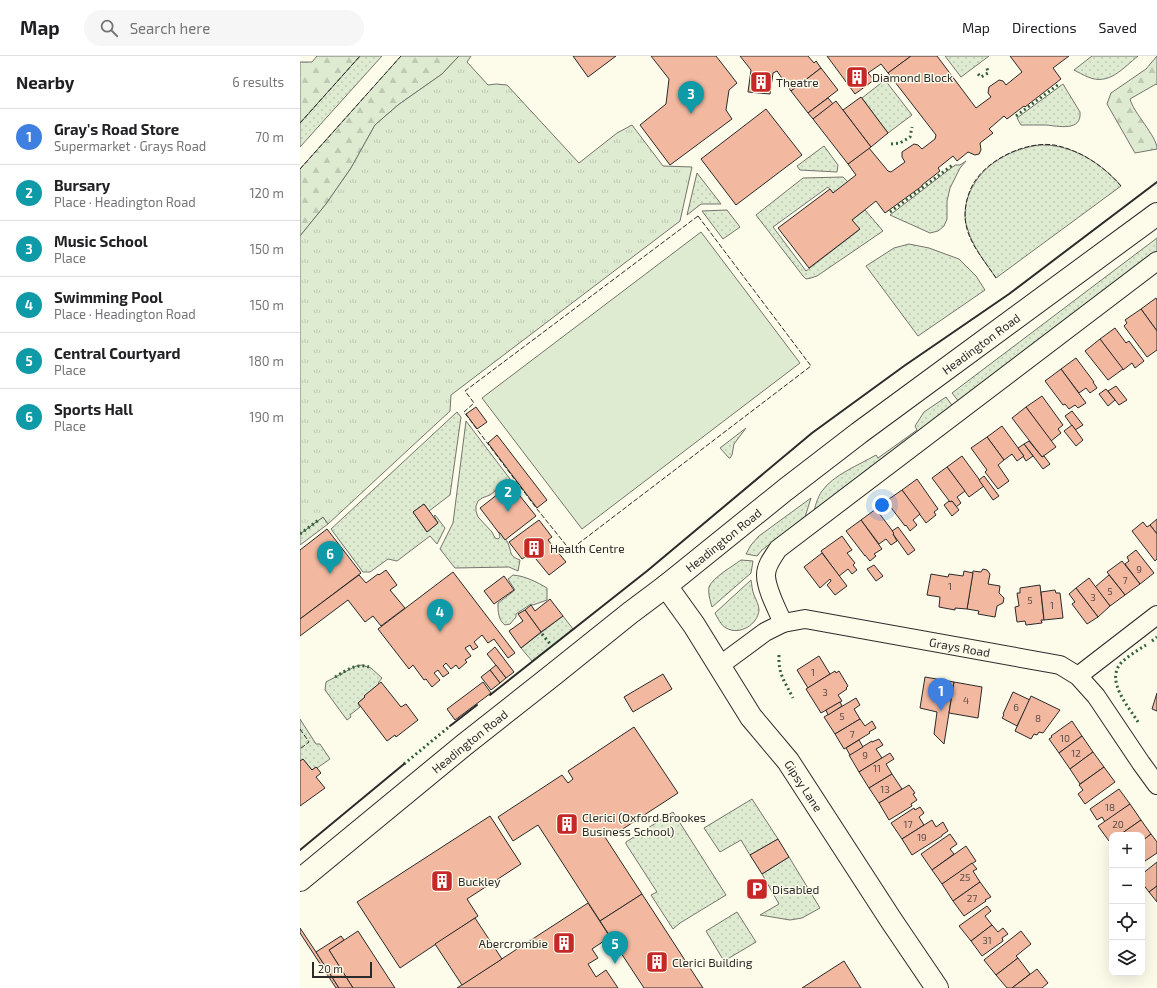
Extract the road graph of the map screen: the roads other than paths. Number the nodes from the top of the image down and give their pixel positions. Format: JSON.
{"nodes":[{"id":1,"x":1157,"y":214,"type":"edge"},
{"id":2,"x":1157,"y":261,"type":"edge"},
{"id":3,"x":666,"y":586,"type":"junction"},
{"id":4,"x":1157,"y":615,"type":"edge"},
{"id":5,"x":783,"y":623,"type":"junction"},
{"id":6,"x":719,"y":666,"type":"junction"},
{"id":7,"x":1078,"y":676,"type":"junction"},
{"id":8,"x":1157,"y":784,"type":"edge"},
{"id":9,"x":300,"y":880,"type":"edge"},
{"id":10,"x":937,"y":988,"type":"edge"}],
"edges":[{"from":1,"to":3,"type":"main road","name":"Headington Road"},
{"from":2,"to":5,"type":"street"},
{"from":3,"to":6,"type":"main road","name":"Gipsy Lane"},
{"from":3,"to":9,"type":"main road","name":"Headington Road"},
{"from":4,"to":7,"type":"street"},
{"from":5,"to":6,"type":"street","name":"Grays Road"},
{"from":5,"to":7,"type":"street","name":"Grays Road"},
{"from":6,"to":10,"type":"main road","name":"Gipsy Lane"},
{"from":7,"to":8,"type":"street","name":"Grays Road"}]}
